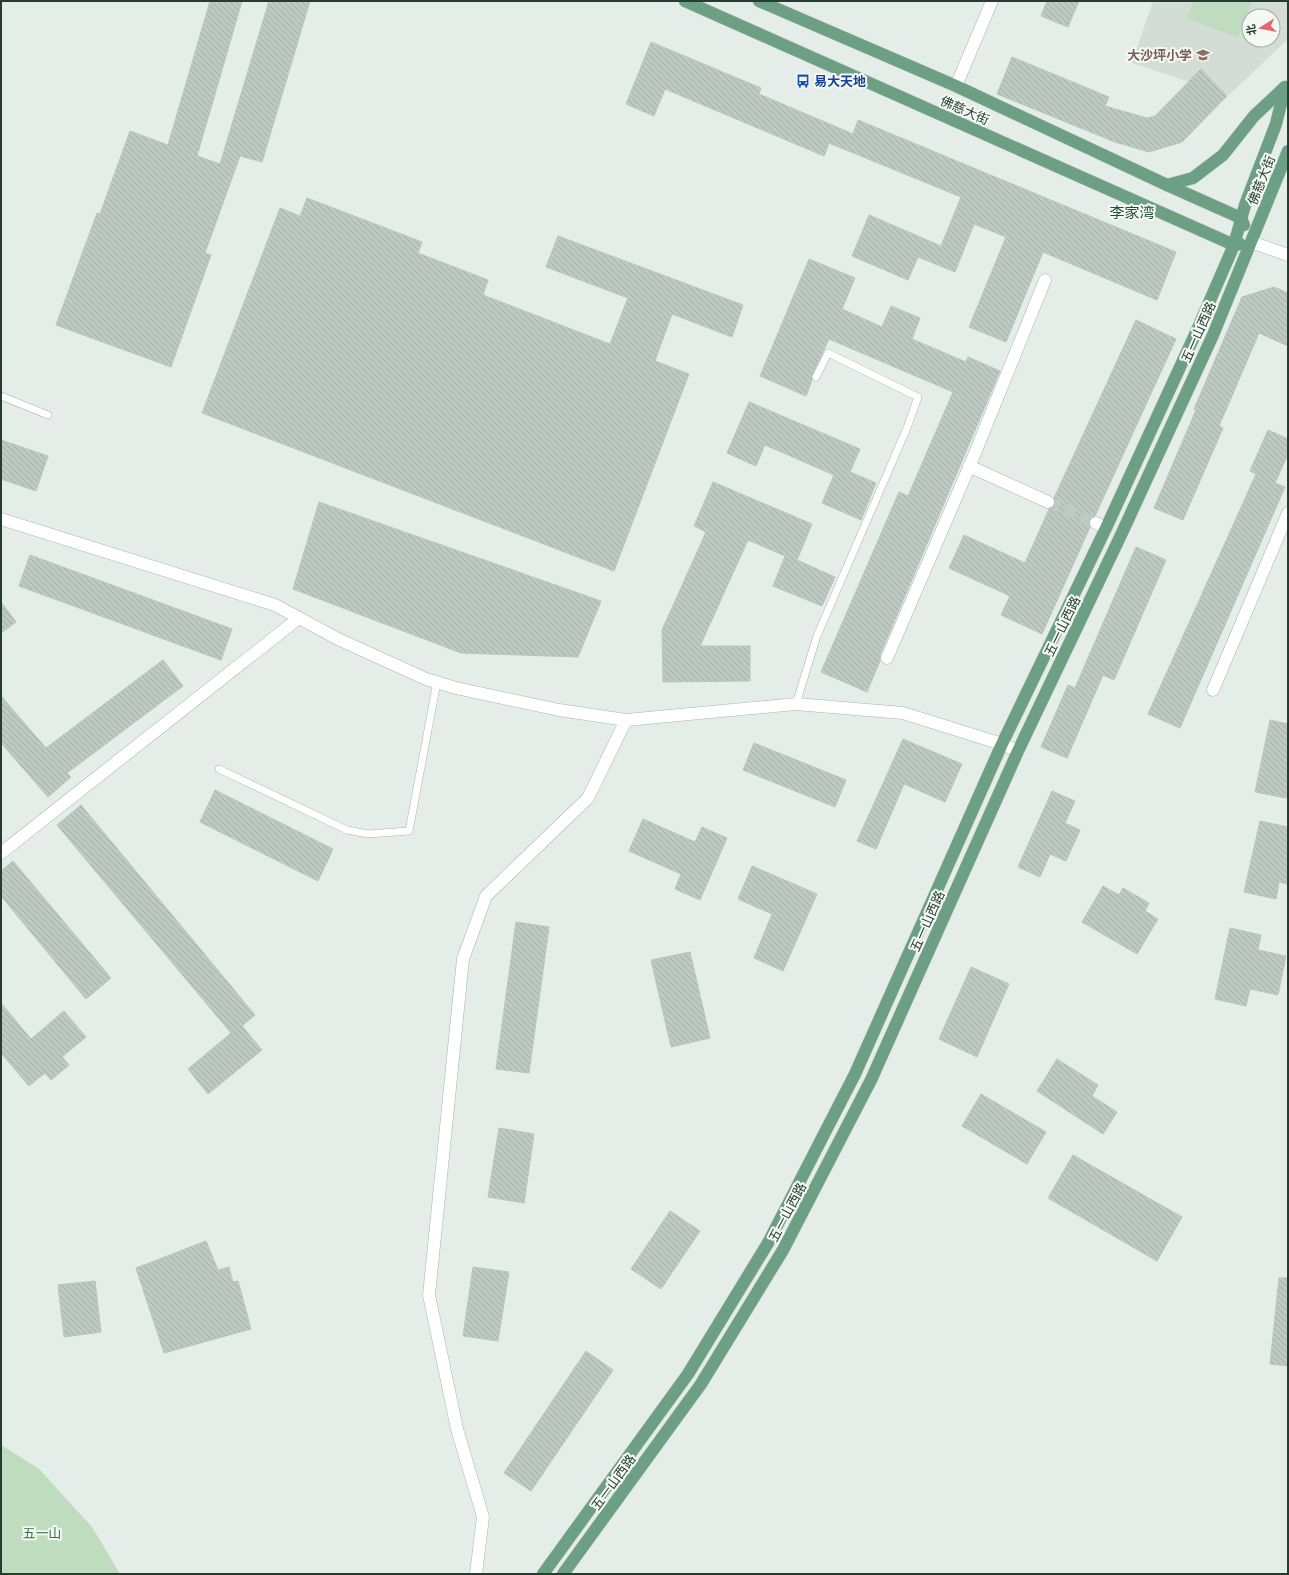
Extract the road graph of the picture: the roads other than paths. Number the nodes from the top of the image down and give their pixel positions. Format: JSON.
{"nodes":[{"id":1,"x":685,"y":1,"type":"edge"},
{"id":2,"x":759,"y":1,"type":"edge"},
{"id":3,"x":992,"y":1,"type":"edge"},
{"id":4,"x":1287,"y":85,"type":"edge"},
{"id":5,"x":956,"y":86,"type":"junction"},
{"id":6,"x":1288,"y":151,"type":"edge"},
{"id":7,"x":1167,"y":186,"type":"junction"},
{"id":8,"x":1241,"y":218,"type":"junction"},
{"id":9,"x":1251,"y":242,"type":"junction"},
{"id":10,"x":1234,"y":245,"type":"junction"},
{"id":11,"x":1288,"y":255,"type":"edge"},
{"id":12,"x":1045,"y":280,"type":"dead end"},
{"id":13,"x":816,"y":377,"type":"dead end"},
{"id":14,"x":1,"y":396,"type":"edge"},
{"id":15,"x":48,"y":415,"type":"dead end"},
{"id":16,"x":969,"y":466,"type":"junction"},
{"id":17,"x":1048,"y":502,"type":"tunnel mouth"},
{"id":18,"x":1288,"y":513,"type":"edge"},
{"id":19,"x":1,"y":519,"type":"edge"},
{"id":20,"x":299,"y":618,"type":"junction"},
{"id":21,"x":887,"y":658,"type":"dead end"},
{"id":22,"x":436,"y":682,"type":"junction"},
{"id":23,"x":1213,"y":690,"type":"dead end"},
{"id":24,"x":796,"y":704,"type":"junction"},
{"id":25,"x":626,"y":720,"type":"junction"},
{"id":26,"x":1002,"y":744,"type":"junction"},
{"id":27,"x":1018,"y":751,"type":"junction"},
{"id":28,"x":219,"y":769,"type":"dead end"},
{"id":29,"x":1,"y":854,"type":"edge"},
{"id":30,"x":476,"y":1574,"type":"edge"},
{"id":31,"x":543,"y":1574,"type":"edge"},
{"id":32,"x":563,"y":1574,"type":"edge"}],
"edges":[{"from":1,"to":10,"type":"main road","name":"佛慈大街"},
{"from":2,"to":5,"type":"main road","name":"佛慈大街"},
{"from":3,"to":5,"type":"street"},
{"from":4,"to":7,"type":"main road","name":"佛慈大街"},
{"from":4,"to":8,"type":"main road","name":"佛慈大街"},
{"from":5,"to":7,"type":"main road","name":"佛慈大街"},
{"from":6,"to":9,"type":"main road","name":"佛慈大街"},
{"from":7,"to":8,"type":"main road","name":"佛慈大街"},
{"from":8,"to":9,"type":"main road","name":"佛慈大街"},
{"from":8,"to":10,"type":"main road","name":"佛慈大街"},
{"from":9,"to":10,"type":"main road"},
{"from":9,"to":11,"type":"street"},
{"from":9,"to":27,"type":"main road","name":"五一山西路"},
{"from":10,"to":26,"type":"main road","name":"五一山西路"},
{"from":12,"to":16,"type":"street"},
{"from":13,"to":24,"type":"lane"},
{"from":14,"to":15,"type":"lane"},
{"from":16,"to":17,"type":"street"},
{"from":16,"to":21,"type":"street"},
{"from":18,"to":23,"type":"street"},
{"from":19,"to":20,"type":"street"},
{"from":20,"to":22,"type":"street"},
{"from":20,"to":29,"type":"street"},
{"from":22,"to":25,"type":"street"},
{"from":22,"to":28,"type":"lane"},
{"from":24,"to":25,"type":"street"},
{"from":24,"to":26,"type":"street"},
{"from":25,"to":30,"type":"street"},
{"from":26,"to":27,"type":"street"},
{"from":26,"to":31,"type":"main road","name":"五一山西路"},
{"from":27,"to":32,"type":"main road","name":"五一山西路"}]}
